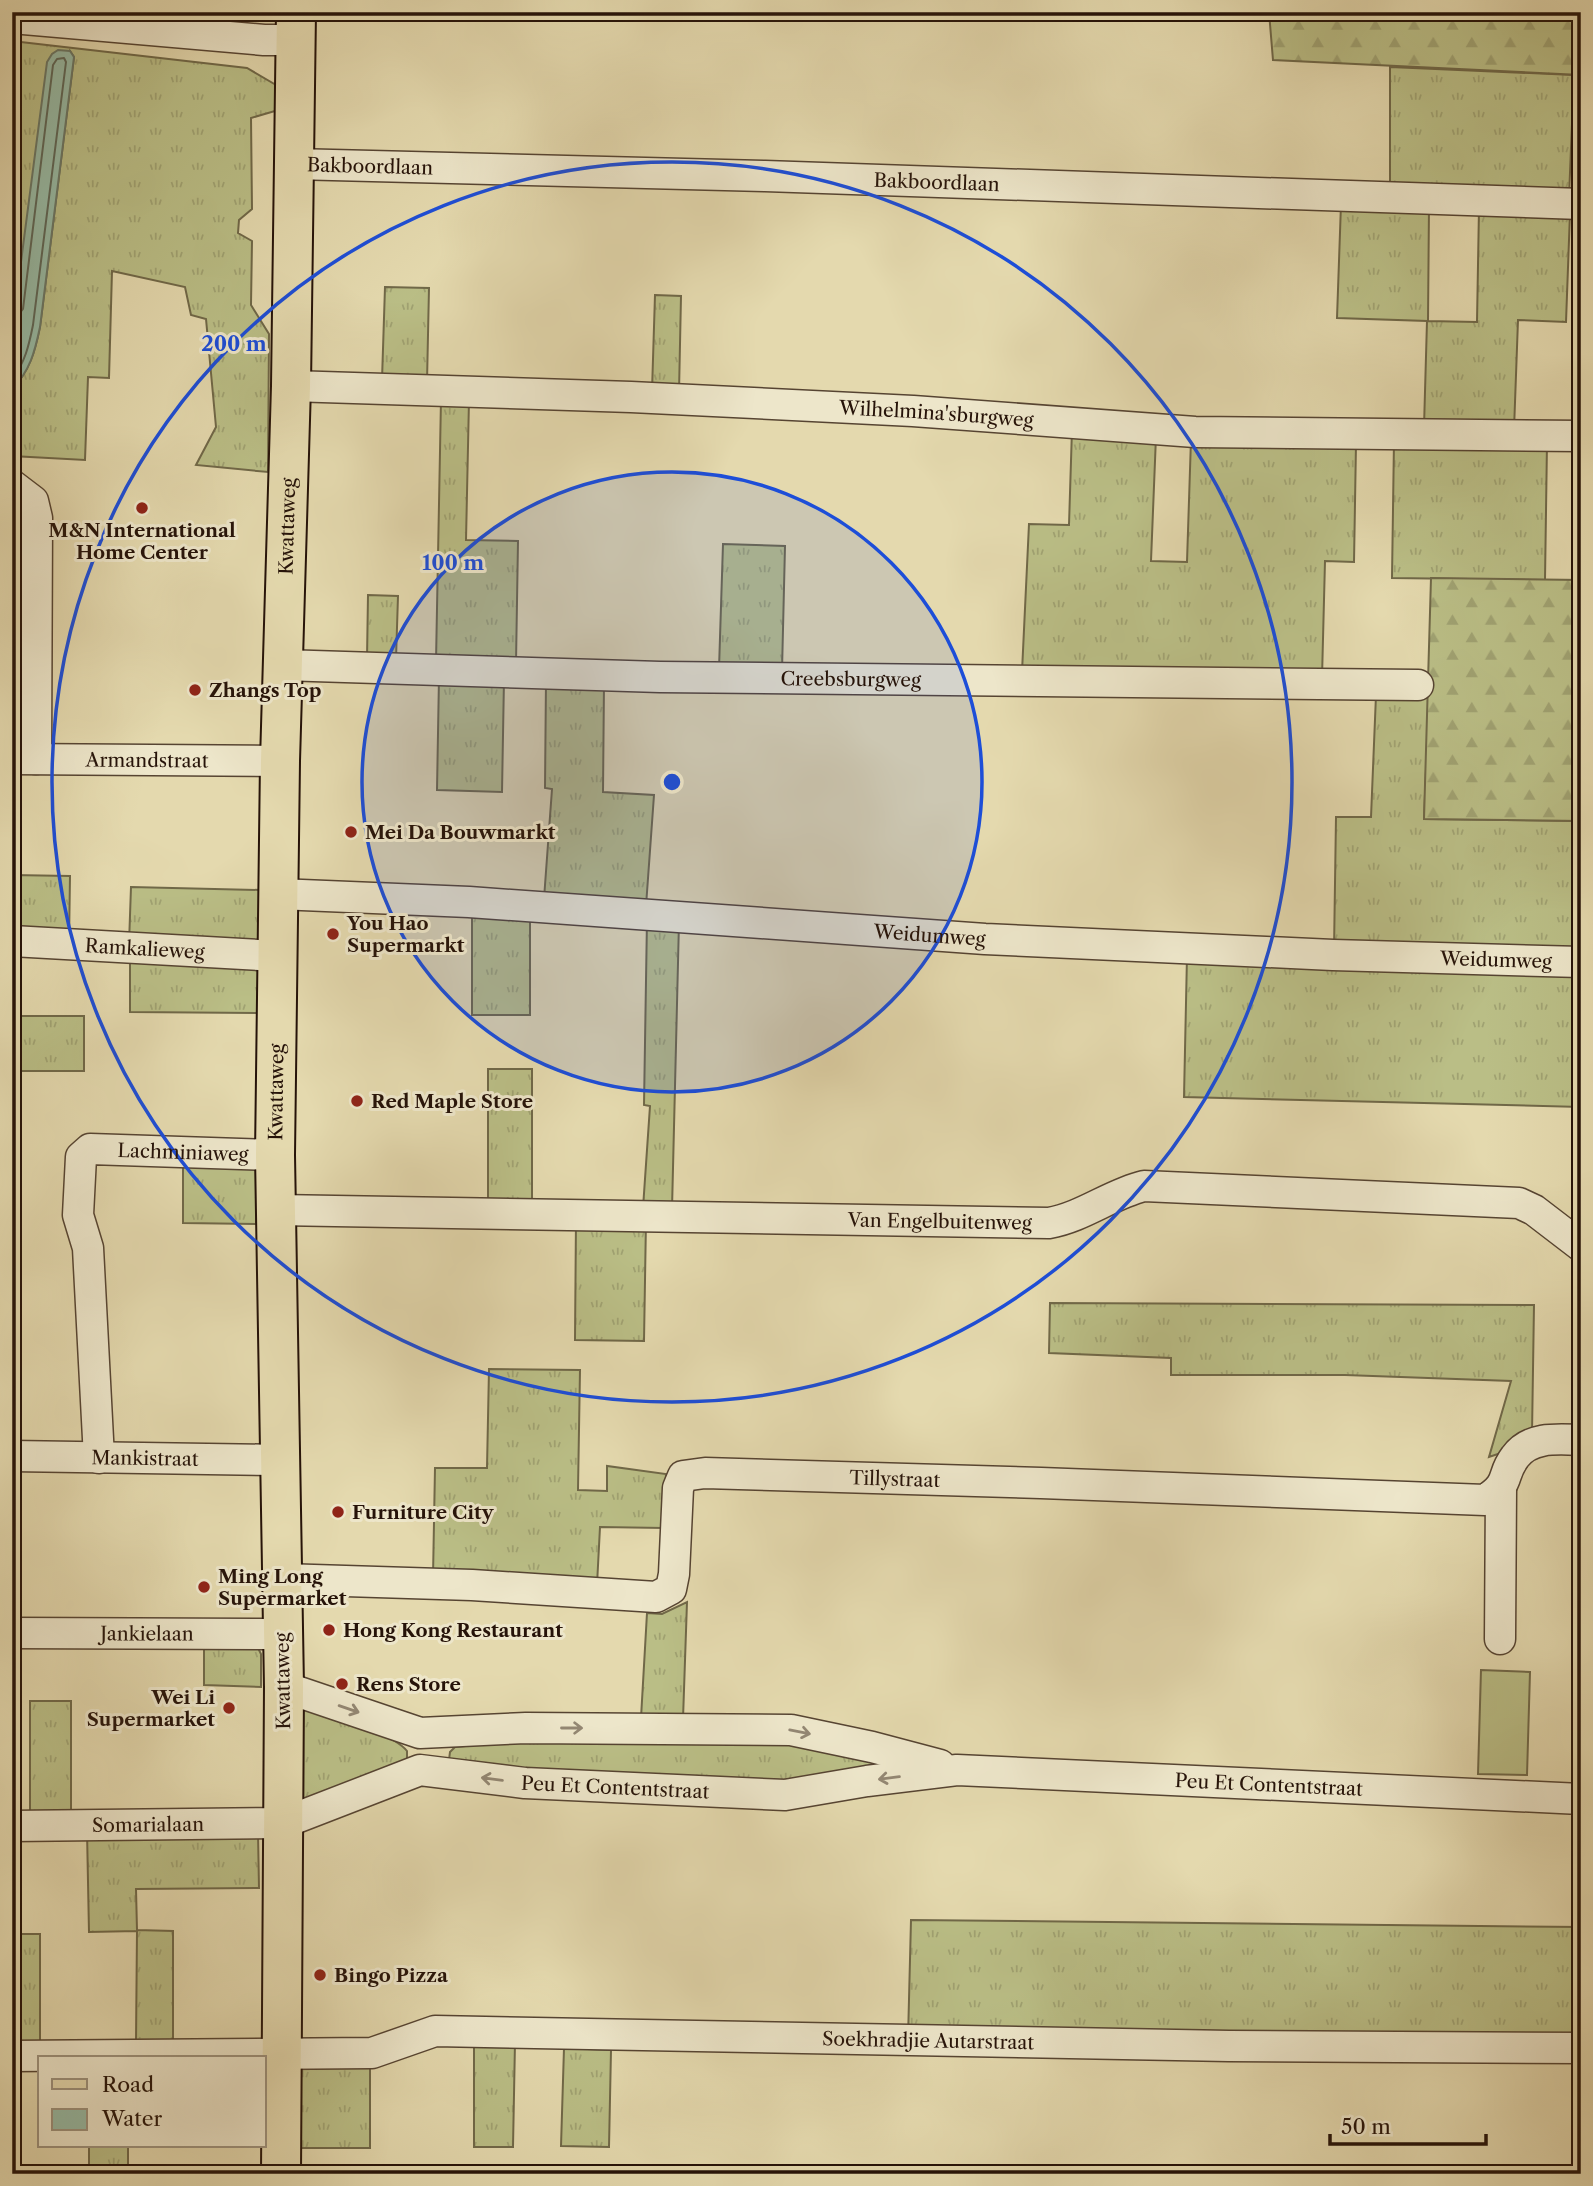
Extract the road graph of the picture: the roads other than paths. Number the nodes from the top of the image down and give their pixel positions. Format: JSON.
{"nodes":[{"id":1,"x":12,"y":18,"type":"edge"},
{"id":2,"x":296,"y":26,"type":"edge"},
{"id":3,"x":293,"y":164,"type":"junction"},
{"id":4,"x":1581,"y":204,"type":"edge"},
{"id":5,"x":291,"y":386,"type":"junction"},
{"id":6,"x":1581,"y":436,"type":"edge"},
{"id":7,"x":12,"y":485,"type":"edge"},
{"id":8,"x":282,"y":664,"type":"junction"},
{"id":9,"x":1418,"y":685,"type":"dead end"},
{"id":10,"x":24,"y":759,"type":"edge"},
{"id":11,"x":279,"y":761,"type":"junction"},
{"id":12,"x":278,"y":894,"type":"junction"},
{"id":13,"x":12,"y":941,"type":"edge"},
{"id":14,"x":277,"y":956,"type":"junction"},
{"id":15,"x":1581,"y":962,"type":"edge"},
{"id":16,"x":275,"y":1155,"type":"junction"},
{"id":17,"x":277,"y":1210,"type":"junction"},
{"id":18,"x":1581,"y":1246,"type":"edge"},
{"id":19,"x":1581,"y":1440,"type":"edge"},
{"id":20,"x":12,"y":1456,"type":"edge"},
{"id":21,"x":99,"y":1458,"type":"junction"},
{"id":22,"x":279,"y":1460,"type":"junction"},
{"id":23,"x":1501,"y":1489,"type":"junction"},
{"id":24,"x":282,"y":1579,"type":"junction"},
{"id":25,"x":12,"y":1633,"type":"edge"},
{"id":26,"x":283,"y":1634,"type":"junction"},
{"id":27,"x":1500,"y":1639,"type":"dead end"},
{"id":28,"x":284,"y":1687,"type":"junction"},
{"id":29,"x":420,"y":1733,"type":"junction"},
{"id":30,"x":420,"y":1770,"type":"junction"},
{"id":31,"x":957,"y":1770,"type":"junction"},
{"id":32,"x":1581,"y":1798,"type":"edge"},
{"id":33,"x":283,"y":1823,"type":"junction"},
{"id":34,"x":12,"y":1826,"type":"edge"},
{"id":35,"x":1581,"y":2048,"type":"edge"},
{"id":36,"x":282,"y":2054,"type":"junction"},
{"id":37,"x":12,"y":2056,"type":"edge"},
{"id":38,"x":281,"y":2174,"type":"edge"}],
"edges":[{"from":1,"to":2,"type":"street"},
{"from":2,"to":3,"type":"main road","name":"Kwattaweg"},
{"from":3,"to":4,"type":"street","name":"Bakboordlaan"},
{"from":3,"to":5,"type":"main road","name":"Kwattaweg"},
{"from":5,"to":6,"type":"street","name":"Wilhelmina'sburgweg"},
{"from":5,"to":8,"type":"main road","name":"Kwattaweg"},
{"from":7,"to":10,"type":"street"},
{"from":8,"to":9,"type":"street","name":"Creebsburgweg"},
{"from":8,"to":11,"type":"main road","name":"Kwattaweg"},
{"from":10,"to":11,"type":"street","name":"Armandstraat"},
{"from":11,"to":12,"type":"main road","name":"Kwattaweg"},
{"from":12,"to":14,"type":"main road","name":"Kwattaweg"},
{"from":12,"to":15,"type":"street","name":"Weidumweg"},
{"from":13,"to":14,"type":"street","name":"Ramkalieweg"},
{"from":14,"to":16,"type":"main road","name":"Kwattaweg"},
{"from":16,"to":17,"type":"main road","name":"Kwattaweg"},
{"from":16,"to":21,"type":"street","name":"Lachminiaweg"},
{"from":17,"to":18,"type":"street","name":"Van Engelbuitenweg"},
{"from":17,"to":22,"type":"main road","name":"Kwattaweg"},
{"from":19,"to":23,"type":"street"},
{"from":20,"to":21,"type":"street","name":"Mankistraat"},
{"from":21,"to":22,"type":"street","name":"Mankistraat"},
{"from":22,"to":24,"type":"main road","name":"Kwattaweg"},
{"from":23,"to":24,"type":"street","name":"Tillystraat"},
{"from":23,"to":27,"type":"street"},
{"from":24,"to":26,"type":"main road","name":"Kwattaweg"},
{"from":25,"to":26,"type":"street","name":"Jankielaan"},
{"from":26,"to":28,"type":"main road","name":"Kwattaweg"},
{"from":28,"to":29,"type":"street","name":"Peu Et Contentstraat","one_way":true},
{"from":28,"to":33,"type":"main road","name":"Kwattaweg"},
{"from":29,"to":30,"type":"street"},
{"from":29,"to":31,"type":"street","name":"Peu Et Contentstraat","one_way":true},
{"from":31,"to":30,"type":"street","name":"Peu Et Contentstraat","one_way":true},
{"from":30,"to":33,"type":"street","name":"Peu Et Contentstraat"},
{"from":31,"to":32,"type":"street","name":"Peu Et Contentstraat"},
{"from":33,"to":34,"type":"street","name":"Somarialaan"},
{"from":33,"to":36,"type":"main road","name":"Kwattaweg"},
{"from":35,"to":36,"type":"street","name":"Soekhradjie Autarstraat"},
{"from":36,"to":37,"type":"street","name":"Soekhradjie Autarstraat"},
{"from":36,"to":38,"type":"main road","name":"Kwattaweg"}]}
